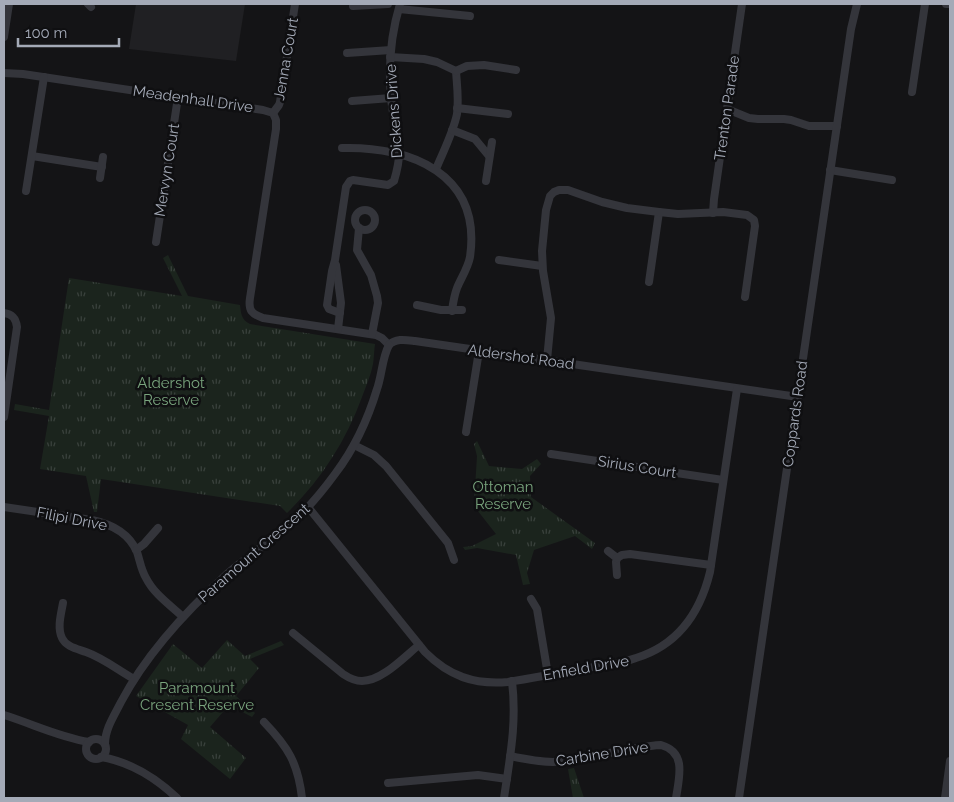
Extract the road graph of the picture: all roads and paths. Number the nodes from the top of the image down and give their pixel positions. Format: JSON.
{"nodes":[{"id":1,"x":9,"y":4,"type":"edge"},
{"id":2,"x":295,"y":4,"type":"edge"},
{"id":3,"x":388,"y":4,"type":"edge"},
{"id":4,"x":742,"y":4,"type":"edge"},
{"id":5,"x":852,"y":4,"type":"edge"},
{"id":6,"x":857,"y":4,"type":"edge"},
{"id":7,"x":925,"y":4,"type":"edge"},
{"id":8,"x":946,"y":4,"type":"edge"},
{"id":9,"x":950,"y":4,"type":"edge"},
{"id":10,"x":353,"y":6,"type":"dead end"},
{"id":11,"x":399,"y":7,"type":"edge"},
{"id":12,"x":470,"y":16,"type":"dead end"},
{"id":13,"x":851,"y":29,"type":"junction"},
{"id":14,"x":4,"y":37,"type":"edge"},
{"id":15,"x":347,"y":52,"type":"dead end"},
{"id":16,"x":391,"y":54,"type":"junction"},
{"id":17,"x":516,"y":70,"type":"dead end"},
{"id":18,"x":456,"y":71,"type":"junction"},
{"id":19,"x":4,"y":73,"type":"edge"},
{"id":20,"x":44,"y":77,"type":"junction"},
{"id":21,"x":912,"y":92,"type":"dead end"},
{"id":22,"x":178,"y":97,"type":"junction"},
{"id":23,"x":391,"y":98,"type":"junction"},
{"id":24,"x":352,"y":101,"type":"dead end"},
{"id":25,"x":457,"y":108,"type":"junction"},
{"id":26,"x":727,"y":109,"type":"junction"},
{"id":27,"x":273,"y":113,"type":"junction"},
{"id":28,"x":508,"y":114,"type":"dead end"},
{"id":29,"x":837,"y":126,"type":"junction"},
{"id":30,"x":452,"y":130,"type":"junction"},
{"id":31,"x":492,"y":142,"type":"dead end"},
{"id":32,"x":342,"y":148,"type":"dead end"},
{"id":33,"x":399,"y":154,"type":"junction"},
{"id":34,"x":32,"y":156,"type":"junction"},
{"id":35,"x":489,"y":156,"type":"junction"},
{"id":36,"x":103,"y":157,"type":"dead end"},
{"id":37,"x":102,"y":167,"type":"junction"},
{"id":38,"x":436,"y":169,"type":"junction"},
{"id":39,"x":830,"y":170,"type":"junction"},
{"id":40,"x":100,"y":178,"type":"dead end"},
{"id":41,"x":892,"y":180,"type":"dead end"},
{"id":42,"x":486,"y":181,"type":"dead end"},
{"id":43,"x":26,"y":191,"type":"dead end"},
{"id":44,"x":659,"y":212,"type":"junction"},
{"id":45,"x":713,"y":213,"type":"junction"},
{"id":46,"x":359,"y":228,"type":"dead end"},
{"id":47,"x":156,"y":242,"type":"dead end"},
{"id":48,"x":499,"y":260,"type":"dead end"},
{"id":49,"x":542,"y":266,"type":"junction"},
{"id":50,"x":649,"y":282,"type":"dead end"},
{"id":51,"x":334,"y":283,"type":"junction"},
{"id":52,"x":745,"y":297,"type":"dead end"},
{"id":53,"x":417,"y":304,"type":"dead end"},
{"id":54,"x":462,"y":310,"type":"dead end"},
{"id":55,"x":452,"y":311,"type":"junction"},
{"id":56,"x":4,"y":313,"type":"edge"},
{"id":57,"x":340,"y":313,"type":"junction"},
{"id":58,"x":338,"y":329,"type":"junction"},
{"id":59,"x":372,"y":334,"type":"junction"},
{"id":60,"x":389,"y":345,"type":"junction"},
{"id":61,"x":479,"y":351,"type":"junction"},
{"id":62,"x":547,"y":360,"type":"junction"},
{"id":63,"x":737,"y":388,"type":"junction"},
{"id":64,"x":798,"y":397,"type":"junction"},
{"id":65,"x":4,"y":417,"type":"edge"},
{"id":66,"x":466,"y":432,"type":"dead end"},
{"id":67,"x":354,"y":444,"type":"junction"},
{"id":68,"x":551,"y":454,"type":"dead end"},
{"id":69,"x":723,"y":480,"type":"junction"},
{"id":70,"x":4,"y":507,"type":"edge"},
{"id":71,"x":308,"y":507,"type":"junction"},
{"id":72,"x":158,"y":528,"type":"dead end"},
{"id":73,"x":136,"y":550,"type":"junction"},
{"id":74,"x":608,"y":551,"type":"dead end"},
{"id":75,"x":617,"y":558,"type":"junction"},
{"id":76,"x":454,"y":560,"type":"dead end"},
{"id":77,"x":711,"y":565,"type":"junction"},
{"id":78,"x":617,"y":575,"type":"dead end"},
{"id":79,"x":531,"y":599,"type":"dead end"},
{"id":80,"x":63,"y":603,"type":"dead end"},
{"id":81,"x":183,"y":617,"type":"junction"},
{"id":82,"x":292,"y":633,"type":"dead end"},
{"id":83,"x":419,"y":645,"type":"junction"},
{"id":84,"x":548,"y":675,"type":"junction"},
{"id":85,"x":134,"y":679,"type":"junction"},
{"id":86,"x":512,"y":681,"type":"junction"},
{"id":87,"x":4,"y":715,"type":"edge"},
{"id":88,"x":264,"y":722,"type":"dead end"},
{"id":89,"x":110,"y":723,"type":"junction"},
{"id":90,"x":69,"y":738,"type":"junction"},
{"id":91,"x":92,"y":740,"type":"junction"},
{"id":92,"x":106,"y":746,"type":"junction"},
{"id":93,"x":87,"y":752,"type":"junction"},
{"id":94,"x":510,"y":756,"type":"junction"},
{"id":95,"x":101,"y":757,"type":"junction"},
{"id":96,"x":950,"y":761,"type":"edge"},
{"id":97,"x":121,"y":762,"type":"junction"},
{"id":98,"x":507,"y":779,"type":"junction"},
{"id":99,"x":388,"y":783,"type":"dead end"},
{"id":100,"x":177,"y":798,"type":"edge"},
{"id":101,"x":302,"y":798,"type":"edge"},
{"id":102,"x":504,"y":798,"type":"edge"},
{"id":103,"x":676,"y":798,"type":"edge"},
{"id":104,"x":739,"y":798,"type":"edge"},
{"id":105,"x":945,"y":798,"type":"edge"}],
"edges":[{"from":1,"to":14,"type":"street"},
{"from":2,"to":27,"type":"street","name":"Jenna Court"},
{"from":3,"to":10,"type":"street"},
{"from":4,"to":26,"type":"street","name":"Trenton Parade"},
{"from":5,"to":13,"type":"street","name":"Coppards Road"},
{"from":6,"to":13,"type":"street","name":"Coppards Road"},
{"from":7,"to":21,"type":"street"},
{"from":8,"to":9,"type":"street"},
{"from":11,"to":12,"type":"street"},
{"from":11,"to":16,"type":"street","name":"Dickens Drive"},
{"from":13,"to":29,"type":"street","name":"Coppards Road"},
{"from":15,"to":16,"type":"street"},
{"from":16,"to":18,"type":"street"},
{"from":16,"to":23,"type":"street","name":"Dickens Drive"},
{"from":17,"to":18,"type":"street"},
{"from":18,"to":25,"type":"street"},
{"from":19,"to":20,"type":"street","name":"Meadenhall Drive"},
{"from":20,"to":22,"type":"street","name":"Meadenhall Drive"},
{"from":20,"to":34,"type":"street"},
{"from":22,"to":27,"type":"street","name":"Meadenhall Drive"},
{"from":22,"to":47,"type":"street","name":"Mervyn Court"},
{"from":23,"to":24,"type":"street"},
{"from":23,"to":33,"type":"street","name":"Dickens Drive"},
{"from":25,"to":28,"type":"street"},
{"from":25,"to":30,"type":"street"},
{"from":26,"to":29,"type":"street"},
{"from":26,"to":45,"type":"street","name":"Trenton Parade"},
{"from":27,"to":58,"type":"street","name":"Meadenhall Drive"},
{"from":29,"to":39,"type":"street","name":"Coppards Road"},
{"from":30,"to":35,"type":"street"},
{"from":30,"to":38,"type":"street"},
{"from":31,"to":35,"type":"street"},
{"from":32,"to":33,"type":"street"},
{"from":33,"to":38,"type":"street"},
{"from":33,"to":51,"type":"street","name":"Dickens Drive"},
{"from":34,"to":37,"type":"street"},
{"from":34,"to":43,"type":"street"},
{"from":35,"to":42,"type":"street"},
{"from":36,"to":37,"type":"street"},
{"from":37,"to":40,"type":"street"},
{"from":38,"to":55,"type":"street"},
{"from":39,"to":41,"type":"street"},
{"from":39,"to":64,"type":"street","name":"Coppards Road"},
{"from":44,"to":45,"type":"street"},
{"from":44,"to":49,"type":"street"},
{"from":44,"to":50,"type":"street"},
{"from":45,"to":52,"type":"street"},
{"from":46,"to":59,"type":"street"},
{"from":48,"to":49,"type":"street"},
{"from":49,"to":62,"type":"street"},
{"from":51,"to":57,"type":"street","name":"Dickens Drive"},
{"from":51,"to":57,"type":"street","name":"Dickens Drive"},
{"from":53,"to":55,"type":"street"},
{"from":54,"to":55,"type":"street"},
{"from":56,"to":65,"type":"street"},
{"from":57,"to":58,"type":"street","name":"Dickens Drive"},
{"from":58,"to":59,"type":"street"},
{"from":59,"to":60,"type":"street"},
{"from":60,"to":61,"type":"street","name":"Aldershot Road"},
{"from":60,"to":67,"type":"street","name":"Paramount Crescent"},
{"from":61,"to":62,"type":"street","name":"Aldershot Road"},
{"from":61,"to":66,"type":"street"},
{"from":62,"to":63,"type":"street","name":"Aldershot Road"},
{"from":63,"to":64,"type":"street","name":"Aldershot Road"},
{"from":63,"to":69,"type":"street","name":"Enfield Drive"},
{"from":64,"to":104,"type":"street","name":"Coppards Road"},
{"from":67,"to":71,"type":"street","name":"Paramount Crescent"},
{"from":67,"to":76,"type":"street"},
{"from":68,"to":69,"type":"street","name":"Sirius Court"},
{"from":69,"to":77,"type":"street","name":"Enfield Drive"},
{"from":70,"to":73,"type":"street","name":"Filipi Drive"},
{"from":71,"to":81,"type":"street","name":"Paramount Crescent"},
{"from":71,"to":83,"type":"street","name":"Enfield Drive"},
{"from":72,"to":73,"type":"street"},
{"from":73,"to":81,"type":"street","name":"Filipi Drive"},
{"from":74,"to":75,"type":"street"},
{"from":75,"to":77,"type":"street"},
{"from":75,"to":78,"type":"street"},
{"from":77,"to":84,"type":"street","name":"Enfield Drive"},
{"from":79,"to":84,"type":"street"},
{"from":80,"to":85,"type":"street"},
{"from":81,"to":85,"type":"street","name":"Paramount Crescent"},
{"from":82,"to":83,"type":"street"},
{"from":83,"to":86,"type":"street","name":"Enfield Drive"},
{"from":84,"to":86,"type":"street","name":"Enfield Drive"},
{"from":85,"to":89,"type":"street","name":"Paramount Crescent"},
{"from":86,"to":94,"type":"street"},
{"from":87,"to":90,"type":"street"},
{"from":88,"to":101,"type":"street"},
{"from":89,"to":91,"type":"street","name":"Paramount Crescent"},
{"from":89,"to":92,"type":"street","name":"Paramount Crescent"},
{"from":90,"to":91,"type":"street"},
{"from":90,"to":93,"type":"street"},
{"from":91,"to":92,"type":"street"},
{"from":91,"to":93,"type":"street"},
{"from":92,"to":95,"type":"street"},
{"from":92,"to":97,"type":"street"},
{"from":93,"to":95,"type":"street"},
{"from":94,"to":98,"type":"street"},
{"from":94,"to":103,"type":"street","name":"Carbine Drive"},
{"from":95,"to":97,"type":"street"},
{"from":96,"to":105,"type":"street"},
{"from":97,"to":100,"type":"street"},
{"from":98,"to":99,"type":"street"},
{"from":98,"to":102,"type":"street"}]}
